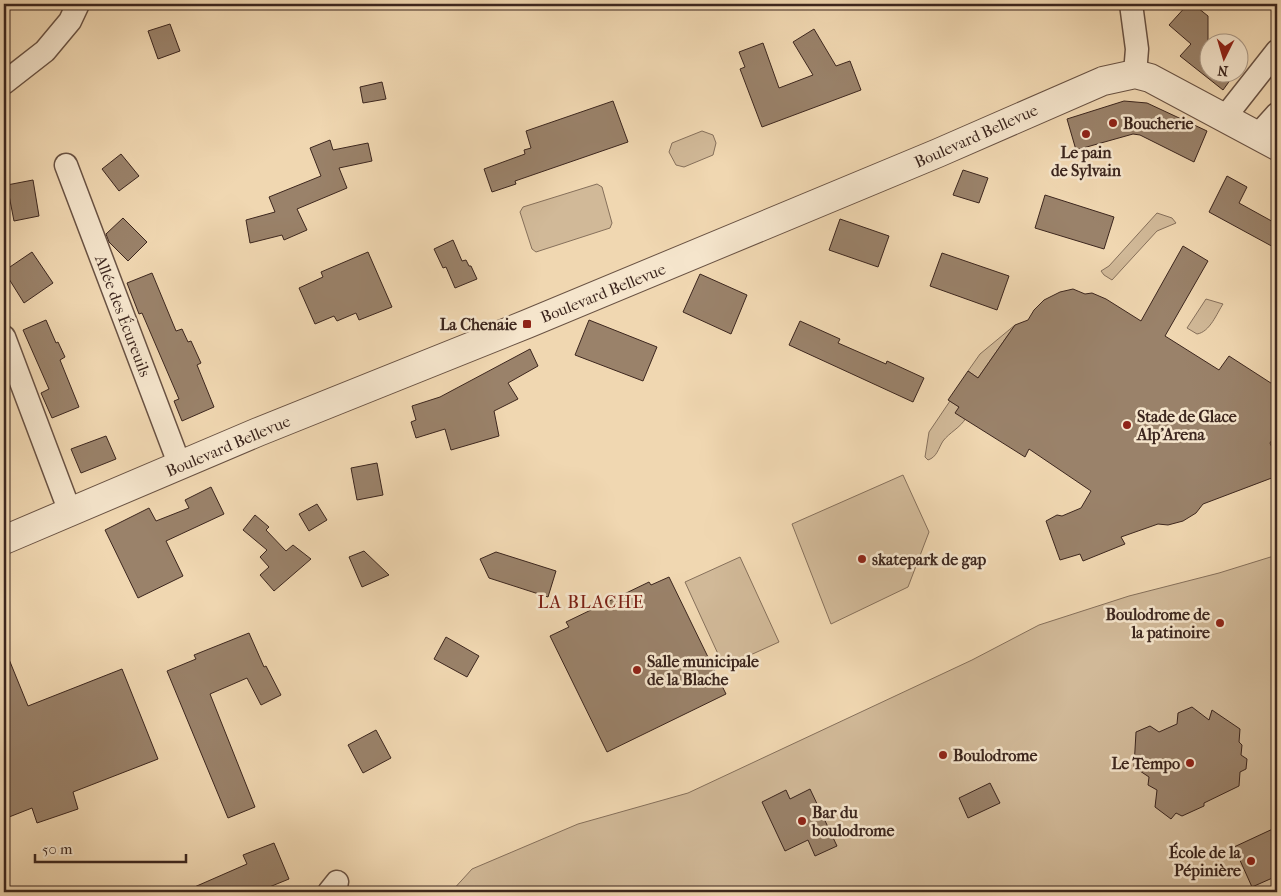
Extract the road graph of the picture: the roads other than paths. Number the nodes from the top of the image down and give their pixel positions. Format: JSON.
{"nodes":[{"id":1,"x":78,"y":4,"type":"edge"},
{"id":2,"x":1131,"y":4,"type":"edge"},
{"id":3,"x":1277,"y":51,"type":"edge"},
{"id":4,"x":1135,"y":74,"type":"junction"},
{"id":5,"x":4,"y":83,"type":"edge"},
{"id":6,"x":1277,"y":114,"type":"edge"},
{"id":7,"x":1224,"y":117,"type":"junction"},
{"id":8,"x":1268,"y":141,"type":"edge"},
{"id":9,"x":66,"y":165,"type":"dead end"},
{"id":10,"x":4,"y":337,"type":"edge"},
{"id":11,"x":180,"y":466,"type":"junction"},
{"id":12,"x":70,"y":512,"type":"junction"},
{"id":13,"x":4,"y":540,"type":"edge"}],
"edges":[{"from":1,"to":5,"type":"street"},
{"from":2,"to":4,"type":"street"},
{"from":3,"to":7,"type":"street"},
{"from":4,"to":7,"type":"street"},
{"from":4,"to":11,"type":"street","name":"Boulevard Bellevue"},
{"from":6,"to":8,"type":"street"},
{"from":7,"to":8,"type":"street"},
{"from":9,"to":11,"type":"street","name":"Allée des Écureuils"},
{"from":10,"to":12,"type":"street"},
{"from":11,"to":12,"type":"street","name":"Boulevard Bellevue"},
{"from":12,"to":13,"type":"street","name":"Boulevard Bellevue"}]}
